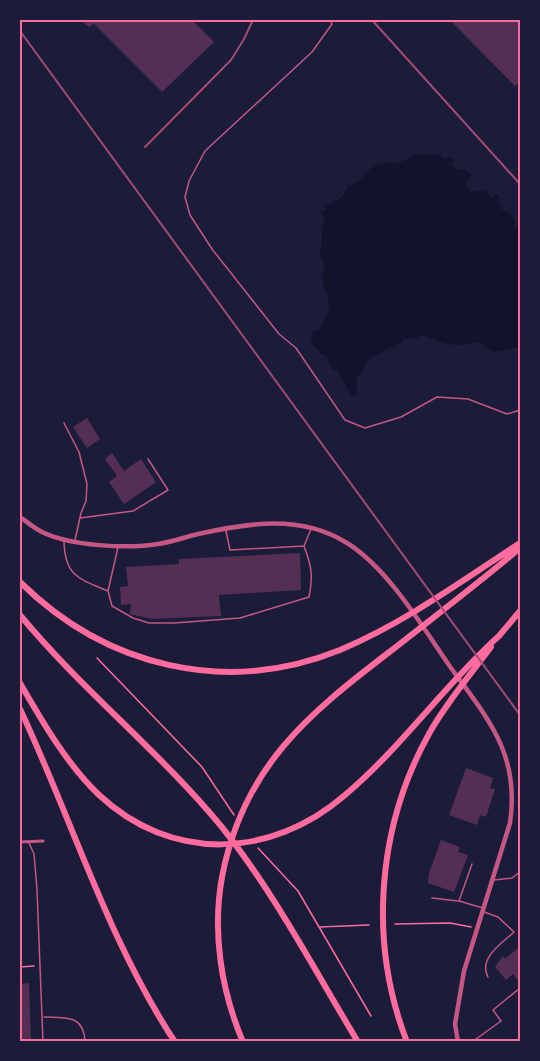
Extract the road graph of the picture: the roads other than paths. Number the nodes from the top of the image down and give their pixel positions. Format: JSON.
{"nodes":[{"id":1,"x":330,"y":20,"type":"edge"},
{"id":2,"x":520,"y":410,"type":"edge"},
{"id":3,"x":64,"y":423,"type":"dead end"},
{"id":4,"x":148,"y":459,"type":"dead end"},
{"id":5,"x":20,"y":517,"type":"edge"},
{"id":6,"x":80,"y":518,"type":"junction"},
{"id":7,"x":312,"y":528,"type":"junction"},
{"id":8,"x":226,"y":529,"type":"junction"},
{"id":9,"x":64,"y":538,"type":"junction"},
{"id":10,"x":75,"y":541,"type":"junction"},
{"id":11,"x":520,"y":543,"type":"edge"},
{"id":12,"x":118,"y":546,"type":"junction"},
{"id":13,"x":304,"y":546,"type":"junction"},
{"id":14,"x":520,"y":548,"type":"edge"},
{"id":15,"x":20,"y":582,"type":"edge"},
{"id":16,"x":108,"y":591,"type":"junction"},
{"id":17,"x":519,"y":614,"type":"edge"},
{"id":18,"x":20,"y":615,"type":"edge"},
{"id":19,"x":500,"y":634,"type":"junction"},
{"id":20,"x":20,"y":683,"type":"edge"},
{"id":21,"x":20,"y":709,"type":"edge"},
{"id":22,"x":43,"y":841,"type":"dead end"},
{"id":23,"x":20,"y":842,"type":"edge"},
{"id":24,"x":29,"y":842,"type":"junction"},
{"id":25,"x":472,"y":864,"type":"dead end"},
{"id":26,"x":520,"y":872,"type":"edge"},
{"id":27,"x":493,"y":880,"type":"junction"},
{"id":28,"x":432,"y":898,"type":"dead end"},
{"id":29,"x":459,"y":901,"type":"junction"},
{"id":30,"x":484,"y":910,"type":"junction"},
{"id":31,"x":488,"y":977,"type":"dead end"},
{"id":32,"x":520,"y":988,"type":"edge"},
{"id":33,"x":43,"y":1017,"type":"junction"},
{"id":34,"x":43,"y":1041,"type":"edge"},
{"id":35,"x":85,"y":1041,"type":"edge"},
{"id":36,"x":175,"y":1041,"type":"edge"},
{"id":37,"x":243,"y":1041,"type":"edge"},
{"id":38,"x":358,"y":1041,"type":"edge"},
{"id":39,"x":408,"y":1041,"type":"edge"},
{"id":40,"x":458,"y":1041,"type":"edge"},
{"id":41,"x":472,"y":1041,"type":"edge"}],
"edges":[{"from":1,"to":2,"type":"lane"},
{"from":3,"to":6,"type":"lane"},
{"from":4,"to":6,"type":"lane"},
{"from":5,"to":9,"type":"street"},
{"from":6,"to":10,"type":"lane"},
{"from":7,"to":8,"type":"street"},
{"from":7,"to":13,"type":"lane"},
{"from":7,"to":27,"type":"street"},
{"from":8,"to":12,"type":"street"},
{"from":8,"to":13,"type":"lane"},
{"from":9,"to":10,"type":"street"},
{"from":9,"to":16,"type":"lane"},
{"from":10,"to":12,"type":"street"},
{"from":11,"to":15,"type":"highway"},
{"from":12,"to":16,"type":"lane"},
{"from":13,"to":16,"type":"lane"},
{"from":14,"to":37,"type":"highway"},
{"from":17,"to":19,"type":"highway"},
{"from":18,"to":38,"type":"highway"},
{"from":19,"to":20,"type":"highway"},
{"from":19,"to":39,"type":"highway"},
{"from":21,"to":36,"type":"highway"},
{"from":22,"to":24,"type":"street"},
{"from":23,"to":24,"type":"street"},
{"from":24,"to":33,"type":"lane"},
{"from":25,"to":29,"type":"lane"},
{"from":26,"to":27,"type":"lane"},
{"from":27,"to":30,"type":"street"},
{"from":28,"to":29,"type":"lane"},
{"from":29,"to":30,"type":"lane"},
{"from":30,"to":31,"type":"lane"},
{"from":30,"to":40,"type":"street"},
{"from":32,"to":41,"type":"lane"},
{"from":33,"to":34,"type":"lane"},
{"from":33,"to":35,"type":"lane"}]}
